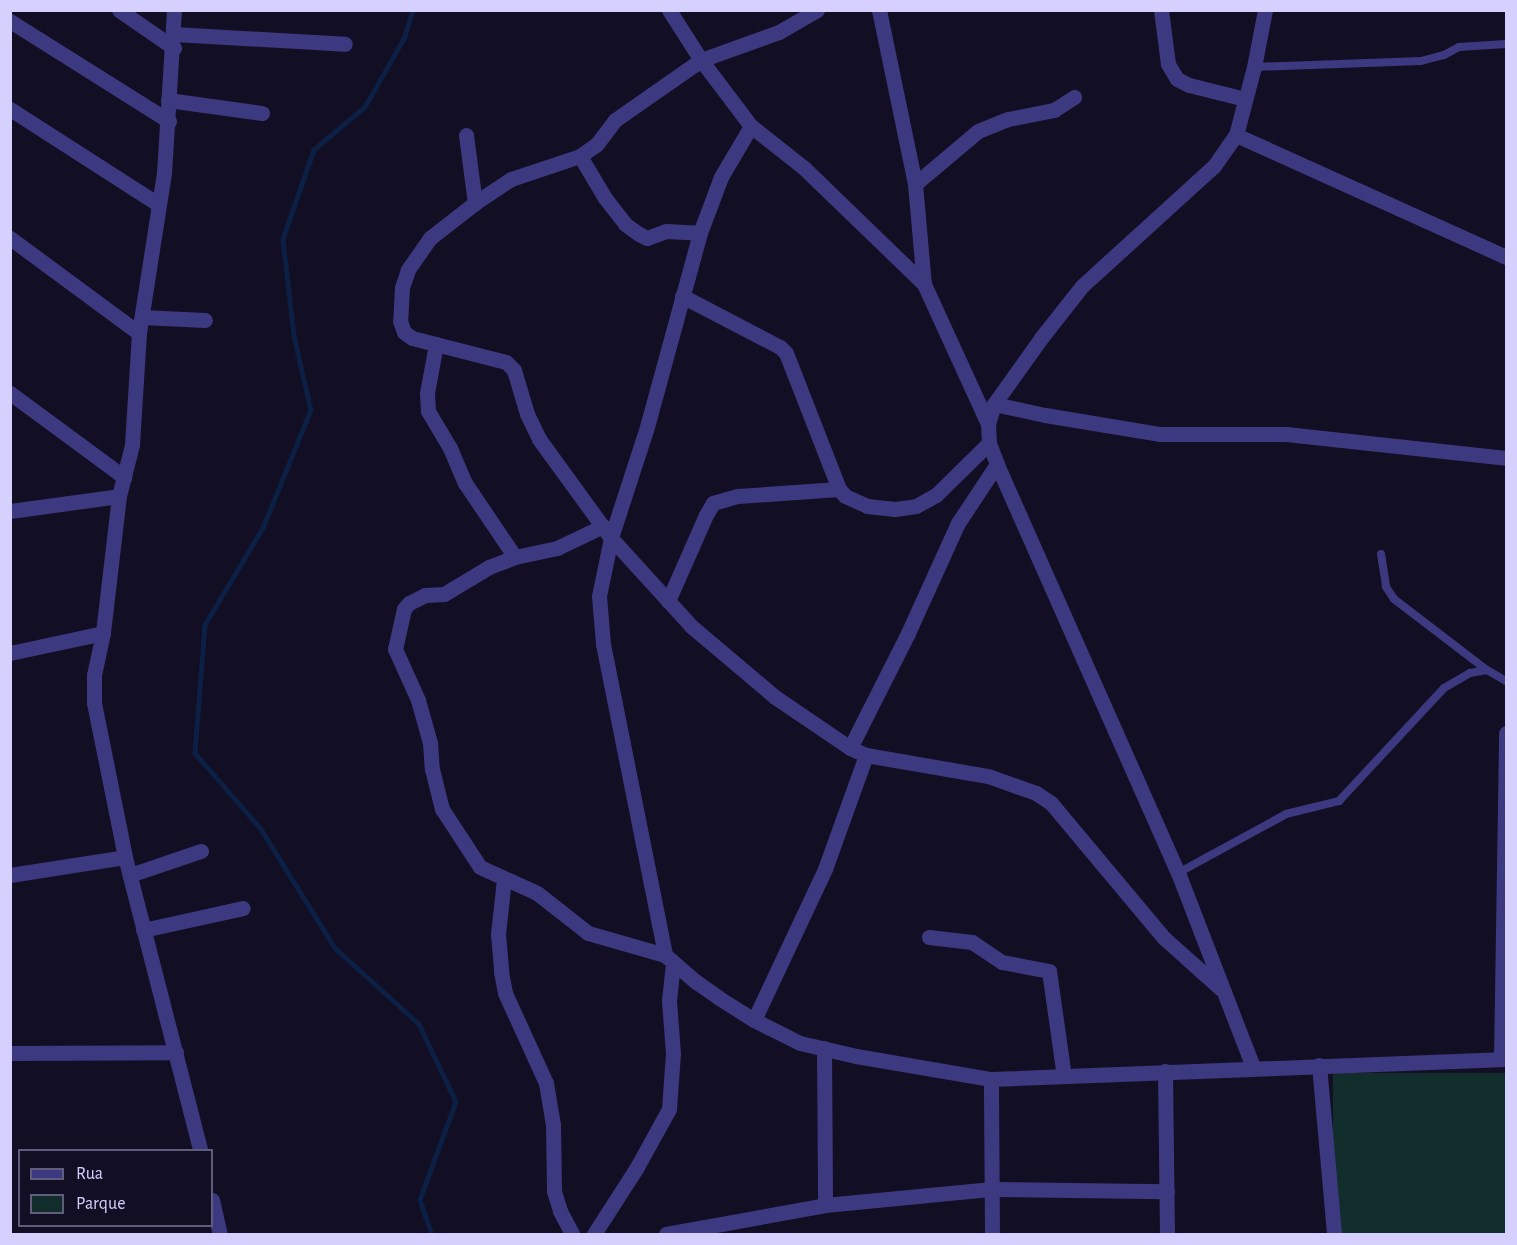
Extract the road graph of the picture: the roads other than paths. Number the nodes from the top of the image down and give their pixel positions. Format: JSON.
{"nodes":[{"id":1,"x":119,"y":10,"type":"edge"},
{"id":2,"x":174,"y":10,"type":"edge"},
{"id":3,"x":669,"y":10,"type":"edge"},
{"id":4,"x":817,"y":10,"type":"edge"},
{"id":5,"x":879,"y":10,"type":"edge"},
{"id":6,"x":1161,"y":10,"type":"edge"},
{"id":7,"x":1265,"y":10,"type":"edge"},
{"id":8,"x":10,"y":21,"type":"edge"},
{"id":9,"x":174,"y":41,"type":"junction"},
{"id":10,"x":345,"y":44,"type":"dead end"},
{"id":11,"x":1506,"y":44,"type":"edge"},
{"id":12,"x":701,"y":60,"type":"junction"},
{"id":13,"x":1254,"y":66,"type":"junction"},
{"id":14,"x":1074,"y":97,"type":"dead end"},
{"id":15,"x":1245,"y":99,"type":"junction"},
{"id":16,"x":168,"y":100,"type":"junction"},
{"id":17,"x":10,"y":109,"type":"edge"},
{"id":18,"x":262,"y":113,"type":"dead end"},
{"id":19,"x":169,"y":121,"type":"junction"},
{"id":20,"x":752,"y":126,"type":"junction"},
{"id":21,"x":466,"y":135,"type":"dead end"},
{"id":22,"x":1236,"y":135,"type":"junction"},
{"id":23,"x":580,"y":156,"type":"junction"},
{"id":24,"x":915,"y":184,"type":"junction"},
{"id":25,"x":474,"y":203,"type":"junction"},
{"id":26,"x":158,"y":204,"type":"junction"},
{"id":27,"x":700,"y":233,"type":"junction"},
{"id":28,"x":10,"y":238,"type":"edge"},
{"id":29,"x":1506,"y":257,"type":"edge"},
{"id":30,"x":924,"y":284,"type":"junction"},
{"id":31,"x":682,"y":296,"type":"junction"},
{"id":32,"x":142,"y":317,"type":"junction"},
{"id":33,"x":205,"y":320,"type":"dead end"},
{"id":34,"x":139,"y":333,"type":"junction"},
{"id":35,"x":436,"y":344,"type":"junction"},
{"id":36,"x":10,"y":393,"type":"edge"},
{"id":37,"x":994,"y":404,"type":"junction"},
{"id":38,"x":988,"y":424,"type":"junction"},
{"id":39,"x":989,"y":443,"type":"junction"},
{"id":40,"x":1506,"y":459,"type":"edge"},
{"id":41,"x":997,"y":464,"type":"junction"},
{"id":42,"x":124,"y":477,"type":"junction"},
{"id":43,"x":839,"y":489,"type":"junction"},
{"id":44,"x":119,"y":496,"type":"junction"},
{"id":45,"x":10,"y":511,"type":"edge"},
{"id":46,"x":607,"y":532,"type":"junction"},
{"id":47,"x":1381,"y":554,"type":"dead end"},
{"id":48,"x":515,"y":557,"type":"junction"},
{"id":49,"x":668,"y":601,"type":"junction"},
{"id":50,"x":102,"y":633,"type":"junction"},
{"id":51,"x":10,"y":653,"type":"edge"},
{"id":52,"x":1487,"y":670,"type":"junction"},
{"id":53,"x":1506,"y":681,"type":"edge"},
{"id":54,"x":1506,"y":734,"type":"edge"},
{"id":55,"x":850,"y":748,"type":"junction"},
{"id":56,"x":866,"y":755,"type":"junction"},
{"id":57,"x":201,"y":851,"type":"dead end"},
{"id":58,"x":125,"y":857,"type":"junction"},
{"id":59,"x":1178,"y":873,"type":"junction"},
{"id":60,"x":10,"y":875,"type":"edge"},
{"id":61,"x":130,"y":875,"type":"junction"},
{"id":62,"x":504,"y":879,"type":"junction"},
{"id":63,"x":243,"y":908,"type":"dead end"},
{"id":64,"x":143,"y":930,"type":"junction"},
{"id":65,"x":929,"y":937,"type":"dead end"},
{"id":66,"x":669,"y":959,"type":"junction"},
{"id":67,"x":1221,"y":989,"type":"junction"},
{"id":68,"x":754,"y":1020,"type":"junction"},
{"id":69,"x":824,"y":1048,"type":"junction"},
{"id":70,"x":176,"y":1052,"type":"junction"},
{"id":71,"x":10,"y":1053,"type":"edge"},
{"id":72,"x":1504,"y":1059,"type":"edge"},
{"id":73,"x":1319,"y":1065,"type":"junction"},
{"id":74,"x":1253,"y":1067,"type":"junction"},
{"id":75,"x":1165,"y":1071,"type":"junction"},
{"id":76,"x":1064,"y":1076,"type":"junction"},
{"id":77,"x":991,"y":1079,"type":"junction"},
{"id":78,"x":200,"y":1149,"type":"edge"},
{"id":79,"x":992,"y":1189,"type":"junction"},
{"id":80,"x":1167,"y":1191,"type":"junction"},
{"id":81,"x":213,"y":1204,"type":"edge"},
{"id":82,"x":825,"y":1204,"type":"junction"},
{"id":83,"x":220,"y":1234,"type":"edge"},
{"id":84,"x":572,"y":1234,"type":"edge"},
{"id":85,"x":594,"y":1234,"type":"edge"},
{"id":86,"x":666,"y":1234,"type":"edge"},
{"id":87,"x":992,"y":1234,"type":"edge"},
{"id":88,"x":1167,"y":1234,"type":"edge"},
{"id":89,"x":1334,"y":1234,"type":"edge"}],
"edges":[{"from":1,"to":9,"type":"street"},
{"from":2,"to":9,"type":"street"},
{"from":3,"to":12,"type":"street"},
{"from":4,"to":12,"type":"street"},
{"from":5,"to":24,"type":"street"},
{"from":6,"to":15,"type":"street"},
{"from":7,"to":13,"type":"street"},
{"from":8,"to":19,"type":"street"},
{"from":9,"to":10,"type":"street"},
{"from":9,"to":16,"type":"street"},
{"from":11,"to":13,"type":"lane"},
{"from":12,"to":20,"type":"street"},
{"from":12,"to":23,"type":"street"},
{"from":13,"to":15,"type":"street"},
{"from":14,"to":24,"type":"street"},
{"from":15,"to":22,"type":"street"},
{"from":16,"to":18,"type":"street"},
{"from":16,"to":19,"type":"street"},
{"from":17,"to":26,"type":"street"},
{"from":19,"to":26,"type":"street"},
{"from":20,"to":27,"type":"street"},
{"from":20,"to":30,"type":"street"},
{"from":21,"to":25,"type":"street"},
{"from":22,"to":29,"type":"street"},
{"from":22,"to":37,"type":"street"},
{"from":23,"to":25,"type":"street"},
{"from":23,"to":27,"type":"street"},
{"from":24,"to":30,"type":"street"},
{"from":25,"to":35,"type":"street"},
{"from":26,"to":32,"type":"street"},
{"from":27,"to":31,"type":"street"},
{"from":28,"to":34,"type":"street"},
{"from":30,"to":38,"type":"street"},
{"from":31,"to":43,"type":"street"},
{"from":31,"to":46,"type":"street"},
{"from":32,"to":33,"type":"street"},
{"from":32,"to":34,"type":"street"},
{"from":34,"to":42,"type":"street"},
{"from":35,"to":46,"type":"street"},
{"from":35,"to":48,"type":"street"},
{"from":36,"to":42,"type":"street"},
{"from":37,"to":38,"type":"street"},
{"from":37,"to":40,"type":"street"},
{"from":38,"to":39,"type":"street"},
{"from":39,"to":41,"type":"street"},
{"from":39,"to":43,"type":"street"},
{"from":41,"to":55,"type":"street"},
{"from":41,"to":59,"type":"street"},
{"from":42,"to":44,"type":"street"},
{"from":43,"to":49,"type":"street"},
{"from":44,"to":45,"type":"street"},
{"from":44,"to":50,"type":"street"},
{"from":46,"to":48,"type":"street"},
{"from":46,"to":49,"type":"street"},
{"from":46,"to":66,"type":"street"},
{"from":47,"to":52,"type":"lane"},
{"from":48,"to":62,"type":"street"},
{"from":49,"to":55,"type":"street"},
{"from":50,"to":51,"type":"street"},
{"from":50,"to":58,"type":"street"},
{"from":52,"to":53,"type":"lane"},
{"from":52,"to":59,"type":"lane"},
{"from":54,"to":72,"type":"street"},
{"from":55,"to":56,"type":"street"},
{"from":56,"to":67,"type":"street"},
{"from":56,"to":68,"type":"street"},
{"from":57,"to":61,"type":"street"},
{"from":58,"to":60,"type":"street"},
{"from":58,"to":61,"type":"street"},
{"from":59,"to":67,"type":"street"},
{"from":61,"to":64,"type":"street"},
{"from":62,"to":66,"type":"street"},
{"from":62,"to":84,"type":"street"},
{"from":63,"to":64,"type":"street"},
{"from":64,"to":70,"type":"street"},
{"from":65,"to":76,"type":"street"},
{"from":66,"to":68,"type":"street"},
{"from":66,"to":85,"type":"street"},
{"from":67,"to":74,"type":"street"},
{"from":68,"to":69,"type":"street"},
{"from":69,"to":77,"type":"street"},
{"from":69,"to":82,"type":"street"},
{"from":70,"to":71,"type":"street"},
{"from":70,"to":78,"type":"street"},
{"from":72,"to":73,"type":"street"},
{"from":73,"to":74,"type":"street"},
{"from":73,"to":89,"type":"street"},
{"from":74,"to":75,"type":"street"},
{"from":75,"to":76,"type":"street"},
{"from":75,"to":80,"type":"street"},
{"from":76,"to":77,"type":"street"},
{"from":77,"to":79,"type":"street"},
{"from":79,"to":80,"type":"street"},
{"from":79,"to":82,"type":"street"},
{"from":79,"to":87,"type":"street"},
{"from":80,"to":88,"type":"street"},
{"from":81,"to":83,"type":"street"},
{"from":82,"to":86,"type":"street"}]}
